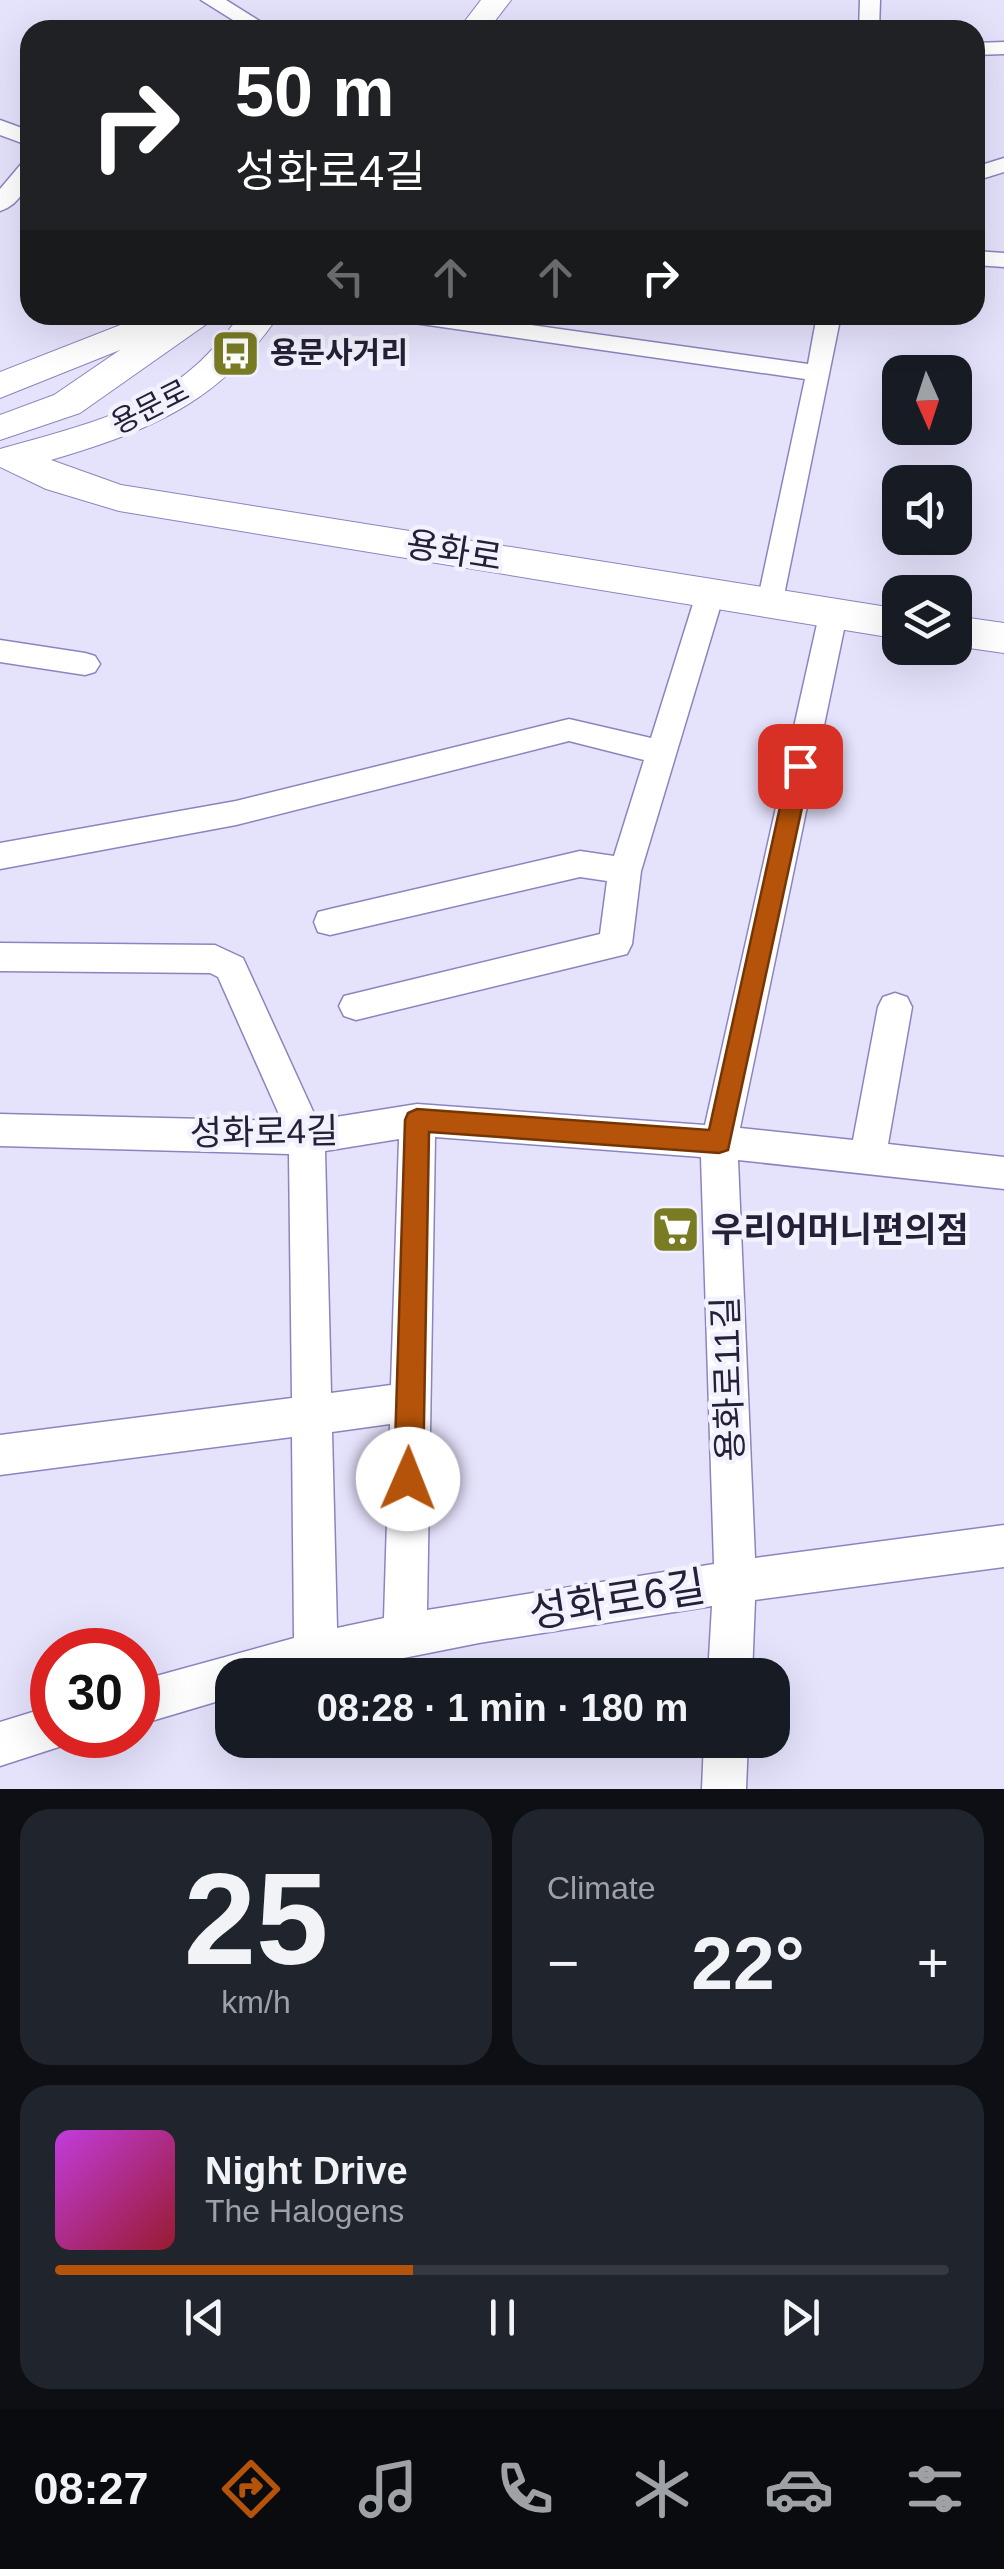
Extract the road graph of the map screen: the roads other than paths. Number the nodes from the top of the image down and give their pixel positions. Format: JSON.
{"nodes":[{"id":1,"x":211,"y":0,"type":"edge"},
{"id":2,"x":496,"y":0,"type":"edge"},
{"id":3,"x":246,"y":20,"type":"edge"},
{"id":4,"x":480,"y":20,"type":"edge"},
{"id":5,"x":20,"y":180,"type":"edge"},
{"id":6,"x":0,"y":204,"type":"edge"},
{"id":7,"x":146,"y":325,"type":"edge"},
{"id":8,"x":181,"y":325,"type":"edge"},
{"id":9,"x":218,"y":325,"type":"edge"},
{"id":10,"x":252,"y":325,"type":"edge"},
{"id":11,"x":479,"y":325,"type":"edge"},
{"id":12,"x":828,"y":325,"type":"edge"},
{"id":13,"x":126,"y":366,"type":"junction"},
{"id":14,"x":165,"y":367,"type":"junction"},
{"id":15,"x":819,"y":373,"type":"junction"},
{"id":16,"x":0,"y":386,"type":"edge"},
{"id":17,"x":3,"y":453,"type":"edge"},
{"id":18,"x":711,"y":591,"type":"junction"},
{"id":19,"x":771,"y":603,"type":"junction"},
{"id":20,"x":832,"y":615,"type":"junction"},
{"id":21,"x":882,"y":622,"type":"edge"},
{"id":22,"x":972,"y":633,"type":"edge"},
{"id":23,"x":1004,"y":638,"type":"edge"},
{"id":24,"x":0,"y":650,"type":"edge"},
{"id":25,"x":85,"y":664,"type":"dead end"},
{"id":26,"x":660,"y":752,"type":"junction"},
{"id":27,"x":0,"y":856,"type":"edge"},
{"id":28,"x":625,"y":871,"type":"junction"},
{"id":29,"x":330,"y":922,"type":"dead end"},
{"id":30,"x":0,"y":957,"type":"edge"},
{"id":31,"x":356,"y":1006,"type":"dead end"},
{"id":32,"x":895,"y":1007,"type":"dead end"},
{"id":33,"x":417,"y":1120,"type":"junction"},
{"id":34,"x":0,"y":1130,"type":"edge"},
{"id":35,"x":307,"y":1138,"type":"junction"},
{"id":36,"x":719,"y":1142,"type":"junction"},
{"id":37,"x":867,"y":1160,"type":"junction"},
{"id":38,"x":1004,"y":1173,"type":"edge"},
{"id":39,"x":410,"y":1402,"type":"junction"},
{"id":40,"x":312,"y":1417,"type":"junction"},
{"id":41,"x":0,"y":1455,"type":"edge"},
{"id":42,"x":1004,"y":1546,"type":"edge"},
{"id":43,"x":735,"y":1580,"type":"junction"},
{"id":44,"x":405,"y":1633,"type":"junction"},
{"id":45,"x":316,"y":1652,"type":"junction"},
{"id":46,"x":295,"y":1658,"type":"edge"},
{"id":47,"x":731,"y":1658,"type":"edge"},
{"id":48,"x":215,"y":1681,"type":"edge"},
{"id":49,"x":160,"y":1697,"type":"edge"},
{"id":50,"x":30,"y":1735,"type":"edge"},
{"id":51,"x":0,"y":1744,"type":"edge"},
{"id":52,"x":725,"y":1758,"type":"edge"},
{"id":53,"x":724,"y":1789,"type":"edge"}],
"edges":[{"from":1,"to":3,"type":"street"},
{"from":2,"to":4,"type":"main road"},
{"from":5,"to":6,"type":"street"},
{"from":7,"to":16,"type":"main road"},
{"from":8,"to":13,"type":"main road","name":"용문로"},
{"from":9,"to":14,"type":"main road","name":"용문로"},
{"from":10,"to":17,"type":"main road","name":"용문로"},
{"from":11,"to":15,"type":"street"},
{"from":12,"to":15,"type":"street"},
{"from":13,"to":14,"type":"main road"},
{"from":13,"to":17,"type":"main road","name":"용문로"},
{"from":14,"to":17,"type":"main road","name":"용문로"},
{"from":15,"to":19,"type":"street"},
{"from":17,"to":18,"type":"main road","name":"용화로"},
{"from":18,"to":19,"type":"main road","name":"용화로"},
{"from":18,"to":26,"type":"street"},
{"from":19,"to":20,"type":"main road","name":"용화로"},
{"from":20,"to":21,"type":"main road","name":"용화로"},
{"from":20,"to":36,"type":"street","name":"용화로11길"},
{"from":22,"to":23,"type":"main road"},
{"from":24,"to":25,"type":"street"},
{"from":26,"to":27,"type":"street"},
{"from":26,"to":28,"type":"street"},
{"from":28,"to":29,"type":"street"},
{"from":28,"to":31,"type":"street"},
{"from":30,"to":35,"type":"street"},
{"from":32,"to":37,"type":"street"},
{"from":33,"to":35,"type":"street","name":"성화로4길"},
{"from":33,"to":36,"type":"street","name":"성화로4길"},
{"from":33,"to":39,"type":"street"},
{"from":34,"to":35,"type":"street","name":"성화로4길"},
{"from":35,"to":40,"type":"street"},
{"from":36,"to":37,"type":"street","name":"성화로4길"},
{"from":36,"to":43,"type":"street","name":"용화로11길"},
{"from":37,"to":38,"type":"street","name":"성화로4길"},
{"from":39,"to":40,"type":"street"},
{"from":39,"to":44,"type":"street"},
{"from":40,"to":41,"type":"street"},
{"from":40,"to":45,"type":"street"},
{"from":42,"to":43,"type":"street","name":"성화로6길"},
{"from":43,"to":44,"type":"street","name":"성화로6길"},
{"from":43,"to":47,"type":"street","name":"용화로11길"},
{"from":44,"to":45,"type":"street","name":"성화로6길"},
{"from":45,"to":46,"type":"street","name":"성화로6길"},
{"from":48,"to":49,"type":"street","name":"성화로6길"},
{"from":50,"to":51,"type":"street"},
{"from":52,"to":53,"type":"street"}]}
